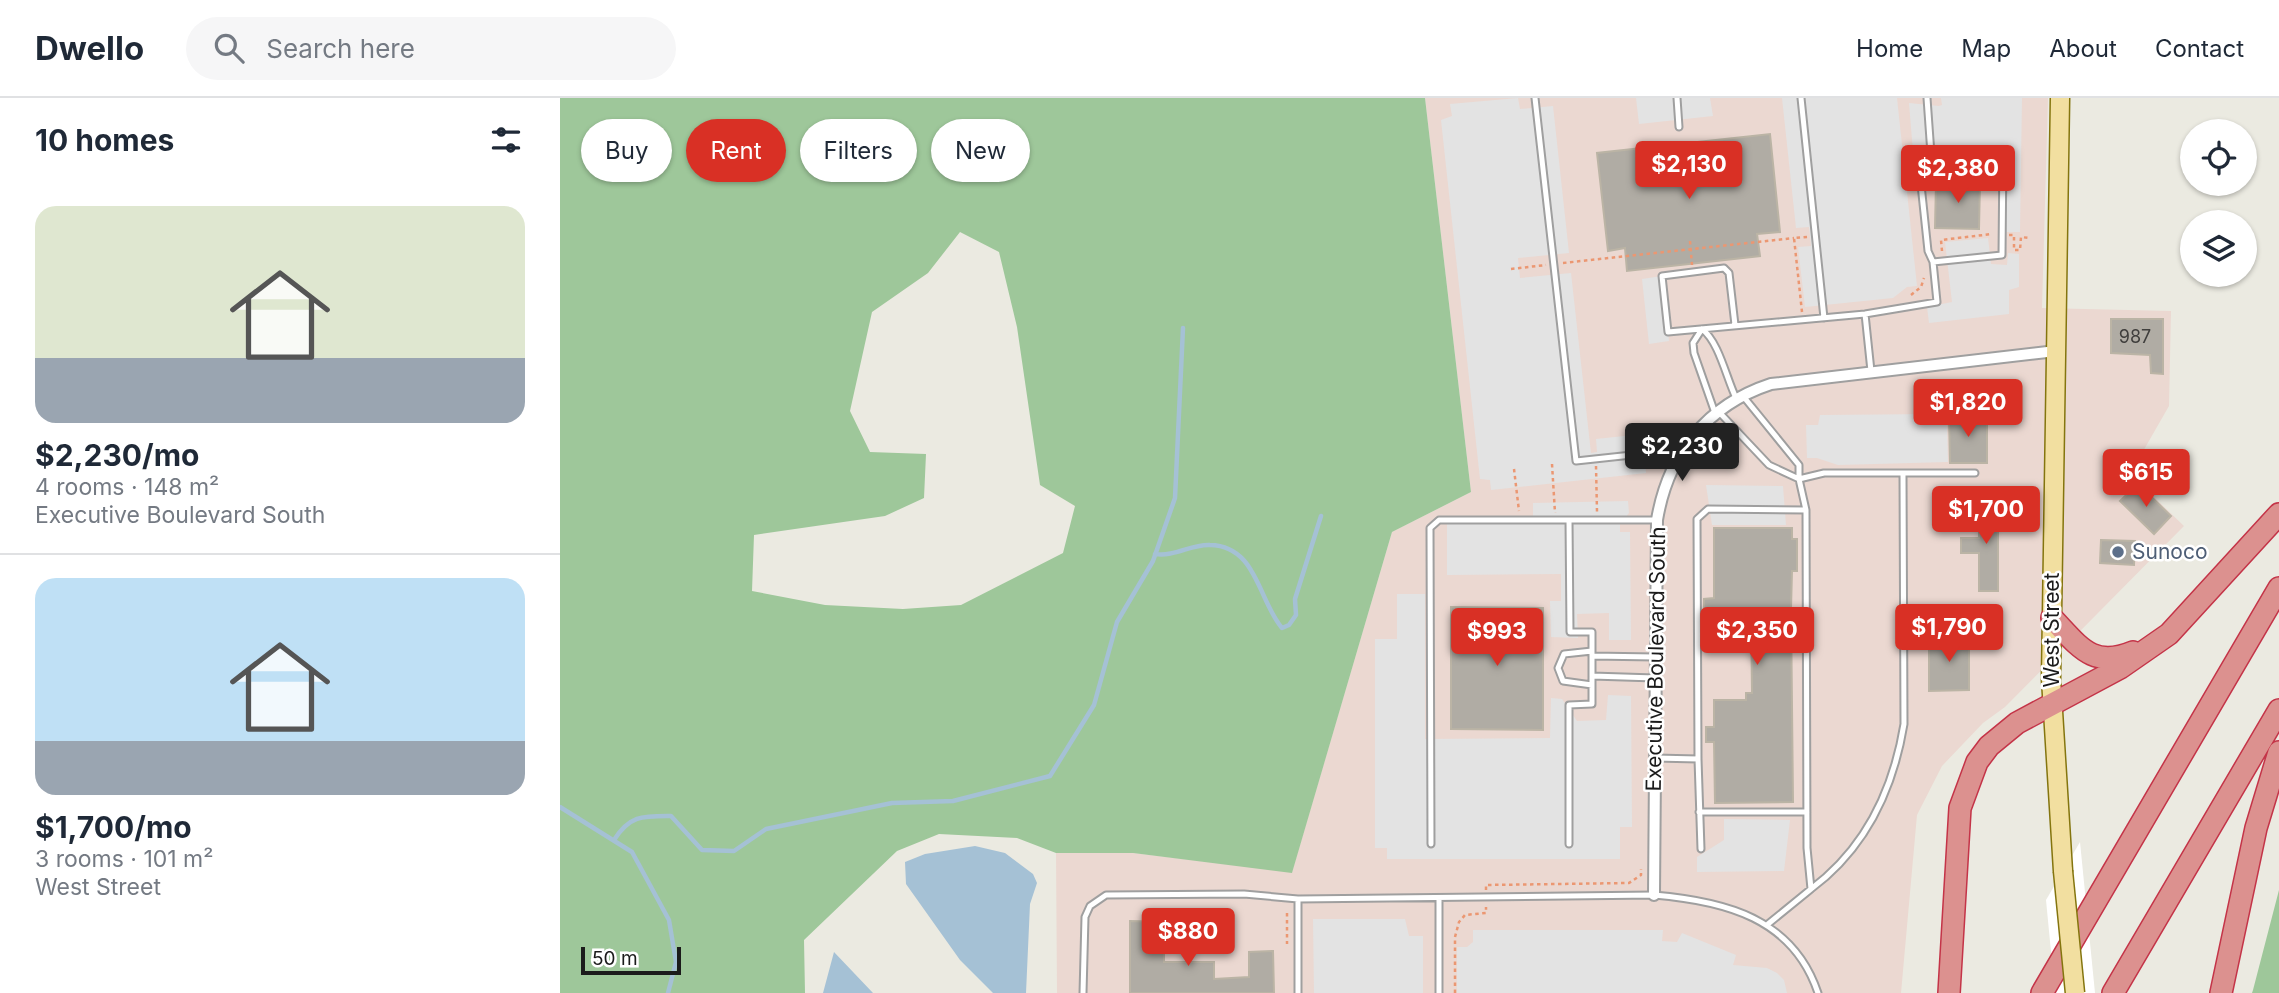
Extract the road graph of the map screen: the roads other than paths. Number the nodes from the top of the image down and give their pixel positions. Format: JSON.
{"nodes":[{"id":1,"x":1535,"y":98,"type":"edge"},
{"id":2,"x":1677,"y":98,"type":"edge"},
{"id":3,"x":1801,"y":98,"type":"edge"},
{"id":4,"x":1927,"y":98,"type":"edge"},
{"id":5,"x":2060,"y":98,"type":"edge"},
{"id":6,"x":1679,"y":127,"type":"dead end"},
{"id":7,"x":1931,"y":154,"type":"junction"},
{"id":8,"x":1933,"y":262,"type":"junction"},
{"id":9,"x":1865,"y":314,"type":"junction"},
{"id":10,"x":1825,"y":318,"type":"junction"},
{"id":11,"x":1735,"y":326,"type":"junction"},
{"id":12,"x":1702,"y":329,"type":"junction"},
{"id":13,"x":2056,"y":351,"type":"junction"},
{"id":14,"x":1871,"y":371,"type":"junction"},
{"id":15,"x":1739,"y":396,"type":"junction"},
{"id":16,"x":1716,"y":412,"type":"junction"},
{"id":17,"x":1671,"y":467,"type":"junction"},
{"id":18,"x":1903,"y":474,"type":"junction"},
{"id":19,"x":1975,"y":474,"type":"dead end"},
{"id":20,"x":1799,"y":479,"type":"junction"},
{"id":21,"x":1806,"y":510,"type":"junction"},
{"id":22,"x":2279,"y":514,"type":"edge"},
{"id":23,"x":1569,"y":520,"type":"junction"},
{"id":24,"x":1657,"y":520,"type":"junction"},
{"id":25,"x":2279,"y":589,"type":"edge"},
{"id":26,"x":2052,"y":618,"type":"junction"},
{"id":27,"x":1904,"y":626,"type":"junction"},
{"id":28,"x":1936,"y":627,"type":"dead end"},
{"id":29,"x":2169,"y":634,"type":"junction"},
{"id":30,"x":1592,"y":654,"type":"junction"},
{"id":31,"x":1655,"y":657,"type":"junction"},
{"id":32,"x":1592,"y":676,"type":"junction"},
{"id":33,"x":1655,"y":678,"type":"junction"},
{"id":34,"x":1592,"y":685,"type":"junction"},
{"id":35,"x":2052,"y":704,"type":"junction"},
{"id":36,"x":2279,"y":710,"type":"edge"},
{"id":37,"x":2279,"y":752,"type":"edge"},
{"id":38,"x":1655,"y":758,"type":"junction"},
{"id":39,"x":1698,"y":759,"type":"junction"},
{"id":40,"x":1699,"y":812,"type":"junction"},
{"id":41,"x":1807,"y":812,"type":"junction"},
{"id":42,"x":1431,"y":844,"type":"dead end"},
{"id":43,"x":1569,"y":844,"type":"dead end"},
{"id":44,"x":1701,"y":849,"type":"dead end"},
{"id":45,"x":1811,"y":889,"type":"junction"},
{"id":46,"x":1654,"y":895,"type":"junction"},
{"id":47,"x":1439,"y":898,"type":"junction"},
{"id":48,"x":1297,"y":899,"type":"junction"},
{"id":49,"x":1768,"y":924,"type":"junction"},
{"id":50,"x":1083,"y":993,"type":"edge"},
{"id":51,"x":1298,"y":993,"type":"edge"},
{"id":52,"x":1439,"y":993,"type":"edge"},
{"id":53,"x":1818,"y":993,"type":"edge"},
{"id":54,"x":1949,"y":993,"type":"edge"},
{"id":55,"x":2042,"y":993,"type":"edge"},
{"id":56,"x":2075,"y":993,"type":"edge"},
{"id":57,"x":2113,"y":993,"type":"edge"},
{"id":58,"x":2221,"y":993,"type":"edge"}],
"edges":[{"from":1,"to":17,"type":"lane"},
{"from":2,"to":6,"type":"lane"},
{"from":3,"to":10,"type":"lane"},
{"from":4,"to":7,"type":"lane"},
{"from":5,"to":13,"type":"main road","name":"West Street"},
{"from":7,"to":8,"type":"lane"},
{"from":7,"to":8,"type":"lane"},
{"from":8,"to":9,"type":"lane"},
{"from":9,"to":10,"type":"lane"},
{"from":9,"to":14,"type":"lane"},
{"from":10,"to":11,"type":"lane"},
{"from":11,"to":12,"type":"lane"},
{"from":11,"to":12,"type":"lane"},
{"from":12,"to":15,"type":"lane"},
{"from":12,"to":16,"type":"lane"},
{"from":13,"to":14,"type":"street","name":"Executive Boulevard South"},
{"from":13,"to":26,"type":"main road","name":"West Street"},
{"from":14,"to":15,"type":"street","name":"Executive Boulevard South"},
{"from":15,"to":16,"type":"street","name":"Executive Boulevard South"},
{"from":15,"to":20,"type":"lane"},
{"from":16,"to":17,"type":"street","name":"Executive Boulevard South"},
{"from":16,"to":20,"type":"lane"},
{"from":17,"to":24,"type":"street","name":"Executive Boulevard South"},
{"from":18,"to":19,"type":"lane"},
{"from":18,"to":20,"type":"lane"},
{"from":18,"to":27,"type":"lane"},
{"from":20,"to":21,"type":"lane"},
{"from":21,"to":39,"type":"lane"},
{"from":21,"to":41,"type":"lane"},
{"from":22,"to":29,"type":"highway"},
{"from":23,"to":24,"type":"lane"},
{"from":23,"to":30,"type":"lane"},
{"from":23,"to":42,"type":"lane"},
{"from":24,"to":31,"type":"street","name":"Executive Boulevard South"},
{"from":25,"to":55,"type":"highway"},
{"from":26,"to":29,"type":"highway"},
{"from":26,"to":35,"type":"main road","name":"West Street"},
{"from":27,"to":28,"type":"lane"},
{"from":27,"to":45,"type":"lane"},
{"from":29,"to":35,"type":"highway"},
{"from":30,"to":31,"type":"lane"},
{"from":30,"to":32,"type":"lane"},
{"from":30,"to":34,"type":"lane"},
{"from":31,"to":33,"type":"street","name":"Executive Boulevard South"},
{"from":32,"to":33,"type":"lane"},
{"from":32,"to":34,"type":"lane"},
{"from":33,"to":38,"type":"street","name":"Executive Boulevard South"},
{"from":34,"to":43,"type":"lane"},
{"from":35,"to":54,"type":"highway"},
{"from":35,"to":56,"type":"main road","name":"West Street","bridge":true},
{"from":36,"to":57,"type":"highway"},
{"from":37,"to":58,"type":"highway"},
{"from":38,"to":39,"type":"lane"},
{"from":38,"to":46,"type":"street","name":"Executive Boulevard South"},
{"from":39,"to":40,"type":"lane"},
{"from":40,"to":41,"type":"lane"},
{"from":40,"to":44,"type":"lane"},
{"from":41,"to":45,"type":"lane"},
{"from":45,"to":49,"type":"lane"},
{"from":46,"to":47,"type":"lane"},
{"from":46,"to":49,"type":"lane"},
{"from":47,"to":48,"type":"lane"},
{"from":47,"to":52,"type":"lane"},
{"from":48,"to":50,"type":"lane"},
{"from":48,"to":51,"type":"lane"},
{"from":49,"to":53,"type":"lane"}]}
